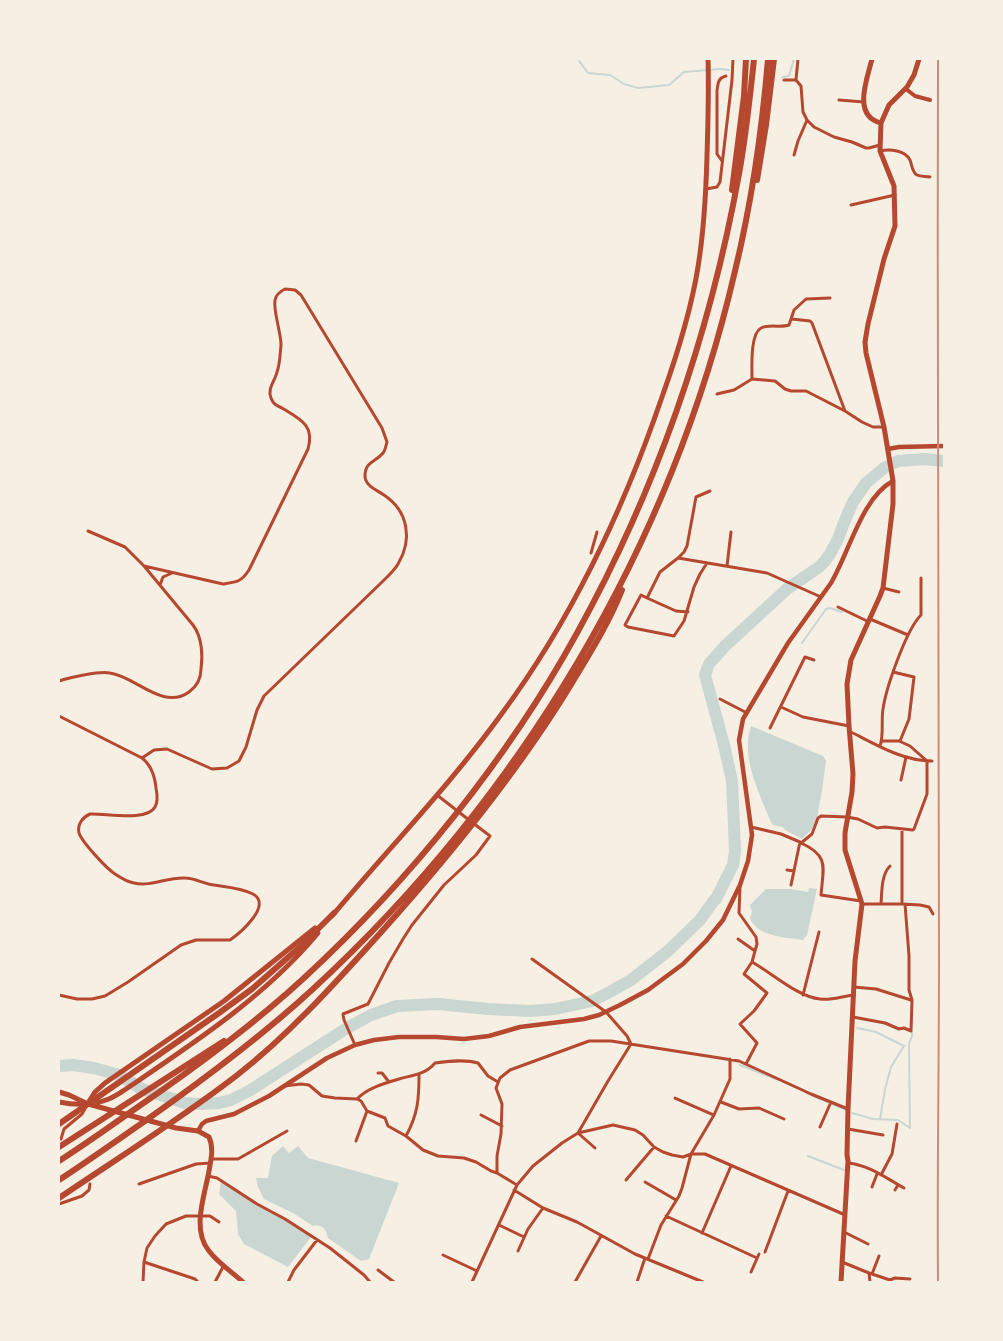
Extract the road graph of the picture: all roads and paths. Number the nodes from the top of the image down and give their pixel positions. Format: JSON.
{"nodes":[{"id":1,"x":708,"y":59,"type":"edge"},
{"id":2,"x":732,"y":59,"type":"edge"},
{"id":3,"x":746,"y":59,"type":"edge"},
{"id":4,"x":754,"y":59,"type":"edge"},
{"id":5,"x":768,"y":59,"type":"edge"},
{"id":6,"x":774,"y":59,"type":"edge"},
{"id":7,"x":798,"y":59,"type":"edge"},
{"id":8,"x":872,"y":59,"type":"edge"},
{"id":9,"x":919,"y":59,"type":"edge"},
{"id":10,"x":726,"y":76,"type":"dead end"},
{"id":11,"x":784,"y":80,"type":"dead end"},
{"id":12,"x":796,"y":80,"type":"junction"},
{"id":13,"x":906,"y":89,"type":"junction"},
{"id":14,"x":839,"y":100,"type":"dead end"},
{"id":15,"x":930,"y":100,"type":"dead end"},
{"id":16,"x":864,"y":102,"type":"junction"},
{"id":17,"x":807,"y":120,"type":"junction"},
{"id":18,"x":881,"y":123,"type":"junction"},
{"id":19,"x":880,"y":144,"type":"junction"},
{"id":20,"x":880,"y":151,"type":"junction"},
{"id":21,"x":794,"y":155,"type":"dead end"},
{"id":22,"x":723,"y":161,"type":"junction"},
{"id":23,"x":930,"y":177,"type":"dead end"},
{"id":24,"x":706,"y":189,"type":"junction"},
{"id":25,"x":895,"y":195,"type":"junction"},
{"id":26,"x":850,"y":205,"type":"dead end"},
{"id":27,"x":743,"y":238,"type":"junction"},
{"id":28,"x":715,"y":280,"type":"junction"},
{"id":29,"x":830,"y":298,"type":"dead end"},
{"id":30,"x":792,"y":319,"type":"junction"},
{"id":31,"x":752,"y":379,"type":"junction"},
{"id":32,"x":717,"y":394,"type":"dead end"},
{"id":33,"x":846,"y":411,"type":"junction"},
{"id":34,"x":884,"y":427,"type":"junction"},
{"id":35,"x":944,"y":446,"type":"edge"},
{"id":36,"x":889,"y":452,"type":"junction"},
{"id":37,"x":893,"y":478,"type":"junction"},
{"id":38,"x":710,"y":491,"type":"dead end"},
{"id":39,"x":88,"y":532,"type":"dead end"},
{"id":40,"x":597,"y":532,"type":"dead end"},
{"id":41,"x":731,"y":532,"type":"dead end"},
{"id":42,"x":591,"y":553,"type":"dead end"},
{"id":43,"x":635,"y":557,"type":"junction"},
{"id":44,"x":678,"y":558,"type":"junction"},
{"id":45,"x":707,"y":563,"type":"junction"},
{"id":46,"x":144,"y":566,"type":"junction"},
{"id":47,"x":727,"y":566,"type":"junction"},
{"id":48,"x":172,"y":573,"type":"junction"},
{"id":49,"x":921,"y":578,"type":"dead end"},
{"id":50,"x":160,"y":586,"type":"junction"},
{"id":51,"x":883,"y":588,"type":"junction"},
{"id":52,"x":899,"y":592,"type":"dead end"},
{"id":53,"x":821,"y":597,"type":"junction"},
{"id":54,"x":647,"y":598,"type":"junction"},
{"id":55,"x":838,"y":607,"type":"dead end"},
{"id":56,"x":688,"y":612,"type":"junction"},
{"id":57,"x":869,"y":620,"type":"junction"},
{"id":58,"x":908,"y":635,"type":"junction"},
{"id":59,"x":814,"y":660,"type":"dead end"},
{"id":60,"x":893,"y":672,"type":"junction"},
{"id":61,"x":59,"y":681,"type":"edge"},
{"id":62,"x":720,"y":699,"type":"dead end"},
{"id":63,"x":781,"y":707,"type":"junction"},
{"id":64,"x":747,"y":712,"type":"junction"},
{"id":65,"x":59,"y":716,"type":"edge"},
{"id":66,"x":770,"y":728,"type":"dead end"},
{"id":67,"x":849,"y":729,"type":"junction"},
{"id":68,"x":882,"y":741,"type":"junction"},
{"id":69,"x":900,"y":741,"type":"junction"},
{"id":70,"x":880,"y":746,"type":"junction"},
{"id":71,"x":906,"y":757,"type":"junction"},
{"id":72,"x":142,"y":758,"type":"junction"},
{"id":73,"x":927,"y":761,"type":"junction"},
{"id":74,"x":932,"y":761,"type":"dead end"},
{"id":75,"x":901,"y":780,"type":"dead end"},
{"id":76,"x":437,"y":795,"type":"junction"},
{"id":77,"x":847,"y":817,"type":"junction"},
{"id":78,"x":751,"y":827,"type":"junction"},
{"id":79,"x":902,"y":829,"type":"junction"},
{"id":80,"x":801,"y":842,"type":"junction"},
{"id":81,"x":890,"y":866,"type":"dead end"},
{"id":82,"x":787,"y":870,"type":"dead end"},
{"id":83,"x":794,"y":871,"type":"junction"},
{"id":84,"x":740,"y":885,"type":"junction"},
{"id":85,"x":791,"y":885,"type":"dead end"},
{"id":86,"x":862,"y":902,"type":"junction"},
{"id":87,"x":881,"y":904,"type":"junction"},
{"id":88,"x":904,"y":904,"type":"junction"},
{"id":89,"x":334,"y":913,"type":"junction"},
{"id":90,"x":933,"y":914,"type":"dead end"},
{"id":91,"x":819,"y":932,"type":"dead end"},
{"id":92,"x":738,"y":939,"type":"dead end"},
{"id":93,"x":755,"y":951,"type":"junction"},
{"id":94,"x":532,"y":959,"type":"dead end"},
{"id":95,"x":752,"y":962,"type":"junction"},
{"id":96,"x":854,"y":987,"type":"junction"},
{"id":97,"x":803,"y":994,"type":"junction"},
{"id":98,"x":59,"y":995,"type":"edge"},
{"id":99,"x":854,"y":995,"type":"junction"},
{"id":100,"x":911,"y":1000,"type":"junction"},
{"id":101,"x":265,"y":1012,"type":"junction"},
{"id":102,"x":606,"y":1012,"type":"junction"},
{"id":103,"x":853,"y":1017,"type":"junction"},
{"id":104,"x":631,"y":1044,"type":"junction"},
{"id":105,"x":356,"y":1045,"type":"junction"},
{"id":106,"x":730,"y":1059,"type":"junction"},
{"id":107,"x":746,"y":1064,"type":"junction"},
{"id":108,"x":378,"y":1073,"type":"dead end"},
{"id":109,"x":419,"y":1075,"type":"junction"},
{"id":110,"x":389,"y":1082,"type":"junction"},
{"id":111,"x":498,"y":1082,"type":"junction"},
{"id":112,"x":284,"y":1086,"type":"junction"},
{"id":113,"x":59,"y":1092,"type":"edge"},
{"id":114,"x":675,"y":1098,"type":"dead end"},
{"id":115,"x":356,"y":1099,"type":"junction"},
{"id":116,"x":59,"y":1102,"type":"edge"},
{"id":117,"x":721,"y":1102,"type":"junction"},
{"id":118,"x":831,"y":1102,"type":"junction"},
{"id":119,"x":88,"y":1104,"type":"junction"},
{"id":120,"x":848,"y":1109,"type":"junction"},
{"id":121,"x":367,"y":1111,"type":"junction"},
{"id":122,"x":480,"y":1115,"type":"dead end"},
{"id":123,"x":714,"y":1115,"type":"junction"},
{"id":124,"x":784,"y":1119,"type":"dead end"},
{"id":125,"x":897,"y":1124,"type":"dead end"},
{"id":126,"x":61,"y":1126,"type":"edge"},
{"id":127,"x":502,"y":1126,"type":"junction"},
{"id":128,"x":59,"y":1127,"type":"edge"},
{"id":129,"x":820,"y":1127,"type":"dead end"},
{"id":130,"x":848,"y":1129,"type":"junction"},
{"id":131,"x":287,"y":1130,"type":"dead end"},
{"id":132,"x":198,"y":1131,"type":"junction"},
{"id":133,"x":578,"y":1133,"type":"junction"},
{"id":134,"x":883,"y":1135,"type":"dead end"},
{"id":135,"x":406,"y":1136,"type":"junction"},
{"id":136,"x":61,"y":1139,"type":"dead end"},
{"id":137,"x":356,"y":1140,"type":"dead end"},
{"id":138,"x":59,"y":1147,"type":"edge"},
{"id":139,"x":654,"y":1147,"type":"junction"},
{"id":140,"x":595,"y":1148,"type":"dead end"},
{"id":141,"x":691,"y":1154,"type":"junction"},
{"id":142,"x":59,"y":1161,"type":"edge"},
{"id":143,"x":211,"y":1161,"type":"junction"},
{"id":144,"x":848,"y":1163,"type":"junction"},
{"id":145,"x":731,"y":1166,"type":"junction"},
{"id":146,"x":497,"y":1173,"type":"junction"},
{"id":147,"x":877,"y":1174,"type":"junction"},
{"id":148,"x":208,"y":1176,"type":"junction"},
{"id":149,"x":881,"y":1176,"type":"junction"},
{"id":150,"x":59,"y":1180,"type":"edge"},
{"id":151,"x":626,"y":1180,"type":"dead end"},
{"id":152,"x":645,"y":1182,"type":"dead end"},
{"id":153,"x":90,"y":1184,"type":"dead end"},
{"id":154,"x":139,"y":1184,"type":"dead end"},
{"id":155,"x":517,"y":1185,"type":"junction"},
{"id":156,"x":898,"y":1185,"type":"junction"},
{"id":157,"x":872,"y":1187,"type":"dead end"},
{"id":158,"x":904,"y":1188,"type":"dead end"},
{"id":159,"x":514,"y":1190,"type":"junction"},
{"id":160,"x":895,"y":1190,"type":"dead end"},
{"id":161,"x":788,"y":1191,"type":"junction"},
{"id":162,"x":59,"y":1198,"type":"edge"},
{"id":163,"x":676,"y":1200,"type":"junction"},
{"id":164,"x":59,"y":1204,"type":"edge"},
{"id":165,"x":543,"y":1208,"type":"junction"},
{"id":166,"x":843,"y":1214,"type":"dead end"},
{"id":167,"x":200,"y":1216,"type":"junction"},
{"id":168,"x":666,"y":1216,"type":"junction"},
{"id":169,"x":218,"y":1222,"type":"dead end"},
{"id":170,"x":499,"y":1225,"type":"junction"},
{"id":171,"x":844,"y":1232,"type":"junction"},
{"id":172,"x":702,"y":1233,"type":"junction"},
{"id":173,"x":601,"y":1236,"type":"junction"},
{"id":174,"x":524,"y":1237,"type":"junction"},
{"id":175,"x":317,"y":1240,"type":"junction"},
{"id":176,"x":868,"y":1244,"type":"dead end"},
{"id":177,"x":518,"y":1251,"type":"dead end"},
{"id":178,"x":765,"y":1252,"type":"dead end"},
{"id":179,"x":443,"y":1255,"type":"dead end"},
{"id":180,"x":879,"y":1256,"type":"dead end"},
{"id":181,"x":646,"y":1259,"type":"junction"},
{"id":182,"x":144,"y":1262,"type":"junction"},
{"id":183,"x":842,"y":1262,"type":"junction"},
{"id":184,"x":224,"y":1265,"type":"junction"},
{"id":185,"x":378,"y":1270,"type":"dead end"},
{"id":186,"x":477,"y":1271,"type":"junction"},
{"id":187,"x":751,"y":1272,"type":"dead end"},
{"id":188,"x":871,"y":1274,"type":"junction"},
{"id":189,"x":910,"y":1279,"type":"dead end"},
{"id":190,"x":870,"y":1281,"type":"edge"},
{"id":191,"x":143,"y":1282,"type":"edge"},
{"id":192,"x":198,"y":1282,"type":"edge"},
{"id":193,"x":215,"y":1282,"type":"edge"},
{"id":194,"x":243,"y":1282,"type":"edge"},
{"id":195,"x":288,"y":1282,"type":"edge"},
{"id":196,"x":370,"y":1282,"type":"edge"},
{"id":197,"x":394,"y":1282,"type":"edge"},
{"id":198,"x":472,"y":1282,"type":"edge"},
{"id":199,"x":575,"y":1282,"type":"edge"},
{"id":200,"x":636,"y":1282,"type":"edge"},
{"id":201,"x":703,"y":1282,"type":"edge"},
{"id":202,"x":841,"y":1282,"type":"edge"},
{"id":203,"x":875,"y":1282,"type":"edge"}],
"edges":[{"from":1,"to":24,"type":"main road"},
{"from":2,"to":22,"type":"street"},
{"from":3,"to":28,"type":"highway"},
{"from":4,"to":28,"type":"highway"},
{"from":5,"to":27,"type":"highway"},
{"from":6,"to":27,"type":"highway"},
{"from":7,"to":12,"type":"street"},
{"from":8,"to":16,"type":"main road"},
{"from":9,"to":13,"type":"main road"},
{"from":10,"to":22,"type":"street"},
{"from":11,"to":12,"type":"street"},
{"from":12,"to":17,"type":"street"},
{"from":13,"to":15,"type":"street"},
{"from":13,"to":18,"type":"main road"},
{"from":14,"to":16,"type":"street"},
{"from":16,"to":18,"type":"main road"},
{"from":17,"to":19,"type":"street"},
{"from":17,"to":21,"type":"street"},
{"from":18,"to":19,"type":"main road"},
{"from":19,"to":20,"type":"main road"},
{"from":20,"to":23,"type":"street"},
{"from":20,"to":25,"type":"main road"},
{"from":22,"to":24,"type":"street"},
{"from":24,"to":76,"type":"main road"},
{"from":25,"to":26,"type":"street"},
{"from":25,"to":34,"type":"main road"},
{"from":27,"to":43,"type":"highway"},
{"from":28,"to":101,"type":"highway"},
{"from":29,"to":30,"type":"street"},
{"from":30,"to":31,"type":"street"},
{"from":30,"to":33,"type":"street"},
{"from":31,"to":32,"type":"street"},
{"from":31,"to":33,"type":"street"},
{"from":33,"to":34,"type":"street"},
{"from":34,"to":36,"type":"main road"},
{"from":35,"to":36,"type":"main road"},
{"from":36,"to":37,"type":"main road"},
{"from":37,"to":51,"type":"main road"},
{"from":37,"to":53,"type":"main road"},
{"from":38,"to":44,"type":"street"},
{"from":39,"to":46,"type":"street"},
{"from":40,"to":42,"type":"street"},
{"from":41,"to":47,"type":"street"},
{"from":43,"to":150,"type":"highway"},
{"from":43,"to":162,"type":"highway"},
{"from":44,"to":45,"type":"street"},
{"from":44,"to":54,"type":"street"},
{"from":45,"to":47,"type":"street"},
{"from":45,"to":56,"type":"street"},
{"from":46,"to":48,"type":"street"},
{"from":46,"to":50,"type":"street"},
{"from":47,"to":53,"type":"street"},
{"from":48,"to":50,"type":"street"},
{"from":48,"to":72,"type":"street"},
{"from":49,"to":58,"type":"street"},
{"from":50,"to":61,"type":"street"},
{"from":51,"to":52,"type":"street"},
{"from":51,"to":57,"type":"main road"},
{"from":53,"to":64,"type":"main road"},
{"from":54,"to":56,"type":"street"},
{"from":54,"to":56,"type":"street"},
{"from":55,"to":57,"type":"street"},
{"from":57,"to":58,"type":"street"},
{"from":57,"to":67,"type":"main road"},
{"from":58,"to":60,"type":"street"},
{"from":59,"to":63,"type":"street"},
{"from":60,"to":68,"type":"street"},
{"from":60,"to":69,"type":"street"},
{"from":62,"to":64,"type":"street"},
{"from":63,"to":66,"type":"street"},
{"from":63,"to":67,"type":"street"},
{"from":64,"to":78,"type":"main road"},
{"from":65,"to":72,"type":"street"},
{"from":67,"to":70,"type":"street"},
{"from":67,"to":77,"type":"main road"},
{"from":68,"to":69,"type":"street"},
{"from":68,"to":70,"type":"street"},
{"from":69,"to":73,"type":"street"},
{"from":70,"to":71,"type":"street"},
{"from":71,"to":73,"type":"street"},
{"from":71,"to":75,"type":"street"},
{"from":72,"to":98,"type":"street"},
{"from":73,"to":74,"type":"street"},
{"from":73,"to":79,"type":"street"},
{"from":76,"to":89,"type":"main road"},
{"from":76,"to":105,"type":"street"},
{"from":77,"to":79,"type":"street"},
{"from":77,"to":80,"type":"street"},
{"from":77,"to":86,"type":"main road"},
{"from":78,"to":80,"type":"street"},
{"from":78,"to":84,"type":"main road"},
{"from":79,"to":88,"type":"street"},
{"from":80,"to":83,"type":"street"},
{"from":80,"to":86,"type":"street"},
{"from":81,"to":87,"type":"street"},
{"from":82,"to":83,"type":"street"},
{"from":83,"to":85,"type":"street"},
{"from":84,"to":93,"type":"street"},
{"from":84,"to":102,"type":"main road"},
{"from":86,"to":87,"type":"street"},
{"from":86,"to":96,"type":"main road"},
{"from":87,"to":88,"type":"street"},
{"from":88,"to":90,"type":"street"},
{"from":88,"to":100,"type":"street"},
{"from":89,"to":119,"type":"main road"},
{"from":89,"to":119,"type":"main road"},
{"from":89,"to":126,"type":"highway"},
{"from":91,"to":97,"type":"street"},
{"from":92,"to":93,"type":"street"},
{"from":93,"to":95,"type":"street"},
{"from":94,"to":102,"type":"street"},
{"from":95,"to":97,"type":"street"},
{"from":95,"to":107,"type":"street"},
{"from":96,"to":99,"type":"main road"},
{"from":96,"to":100,"type":"street"},
{"from":97,"to":99,"type":"street"},
{"from":99,"to":103,"type":"main road"},
{"from":100,"to":103,"type":"street"},
{"from":101,"to":138,"type":"highway"},
{"from":101,"to":142,"type":"highway"},
{"from":102,"to":104,"type":"street"},
{"from":102,"to":105,"type":"main road"},
{"from":103,"to":120,"type":"main road"},
{"from":104,"to":106,"type":"street"},
{"from":104,"to":111,"type":"street"},
{"from":104,"to":133,"type":"street"},
{"from":105,"to":112,"type":"main road"},
{"from":106,"to":107,"type":"street"},
{"from":106,"to":117,"type":"street"},
{"from":107,"to":118,"type":"street"},
{"from":108,"to":110,"type":"street"},
{"from":109,"to":110,"type":"street"},
{"from":109,"to":111,"type":"street"},
{"from":109,"to":135,"type":"street"},
{"from":110,"to":115,"type":"street"},
{"from":111,"to":127,"type":"street"},
{"from":112,"to":115,"type":"street"},
{"from":112,"to":132,"type":"main road"},
{"from":113,"to":119,"type":"main road"},
{"from":114,"to":123,"type":"street"},
{"from":115,"to":121,"type":"street"},
{"from":116,"to":119,"type":"main road"},
{"from":117,"to":123,"type":"street"},
{"from":117,"to":124,"type":"street"},
{"from":118,"to":120,"type":"street"},
{"from":118,"to":129,"type":"street"},
{"from":119,"to":126,"type":"street"},
{"from":119,"to":132,"type":"main road"},
{"from":120,"to":130,"type":"main road"},
{"from":121,"to":135,"type":"street"},
{"from":121,"to":137,"type":"street"},
{"from":122,"to":127,"type":"street"},
{"from":123,"to":141,"type":"street"},
{"from":125,"to":149,"type":"street"},
{"from":126,"to":128,"type":"street"},
{"from":126,"to":136,"type":"street"},
{"from":127,"to":146,"type":"street"},
{"from":130,"to":134,"type":"street"},
{"from":130,"to":144,"type":"main road"},
{"from":131,"to":143,"type":"street"},
{"from":132,"to":143,"type":"main road"},
{"from":133,"to":139,"type":"street"},
{"from":133,"to":140,"type":"street"},
{"from":133,"to":155,"type":"street"},
{"from":135,"to":146,"type":"street"},
{"from":139,"to":141,"type":"street"},
{"from":139,"to":151,"type":"street"},
{"from":141,"to":145,"type":"street"},
{"from":141,"to":163,"type":"street"},
{"from":143,"to":148,"type":"main road"},
{"from":143,"to":154,"type":"street"},
{"from":144,"to":147,"type":"street"},
{"from":144,"to":171,"type":"main road"},
{"from":145,"to":161,"type":"street"},
{"from":145,"to":172,"type":"street"},
{"from":146,"to":155,"type":"street"},
{"from":147,"to":149,"type":"street"},
{"from":147,"to":157,"type":"street"},
{"from":148,"to":167,"type":"main road"},
{"from":148,"to":175,"type":"street"},
{"from":149,"to":156,"type":"street"},
{"from":152,"to":163,"type":"street"},
{"from":153,"to":164,"type":"street"},
{"from":155,"to":159,"type":"street"},
{"from":156,"to":158,"type":"street"},
{"from":156,"to":160,"type":"street"},
{"from":159,"to":165,"type":"street"},
{"from":159,"to":170,"type":"street"},
{"from":161,"to":166,"type":"street"},
{"from":161,"to":178,"type":"street"},
{"from":163,"to":168,"type":"street"},
{"from":165,"to":173,"type":"street"},
{"from":165,"to":174,"type":"street"},
{"from":167,"to":169,"type":"street"},
{"from":167,"to":182,"type":"street"},
{"from":167,"to":184,"type":"main road"},
{"from":168,"to":172,"type":"street"},
{"from":168,"to":181,"type":"street"},
{"from":170,"to":174,"type":"street"},
{"from":170,"to":186,"type":"street"},
{"from":171,"to":176,"type":"street"},
{"from":171,"to":183,"type":"main road"},
{"from":172,"to":187,"type":"street"},
{"from":173,"to":181,"type":"street"},
{"from":173,"to":199,"type":"street"},
{"from":174,"to":177,"type":"street"},
{"from":175,"to":195,"type":"street"},
{"from":175,"to":196,"type":"street"},
{"from":179,"to":186,"type":"street"},
{"from":180,"to":188,"type":"street"},
{"from":181,"to":200,"type":"street"},
{"from":181,"to":201,"type":"street"},
{"from":182,"to":191,"type":"street"},
{"from":182,"to":192,"type":"street"},
{"from":183,"to":188,"type":"street"},
{"from":183,"to":202,"type":"main road"},
{"from":184,"to":193,"type":"street"},
{"from":184,"to":194,"type":"main road"},
{"from":185,"to":197,"type":"street"},
{"from":186,"to":198,"type":"street"},
{"from":188,"to":189,"type":"street"},
{"from":188,"to":190,"type":"street"},
{"from":190,"to":203,"type":"street"}]}
